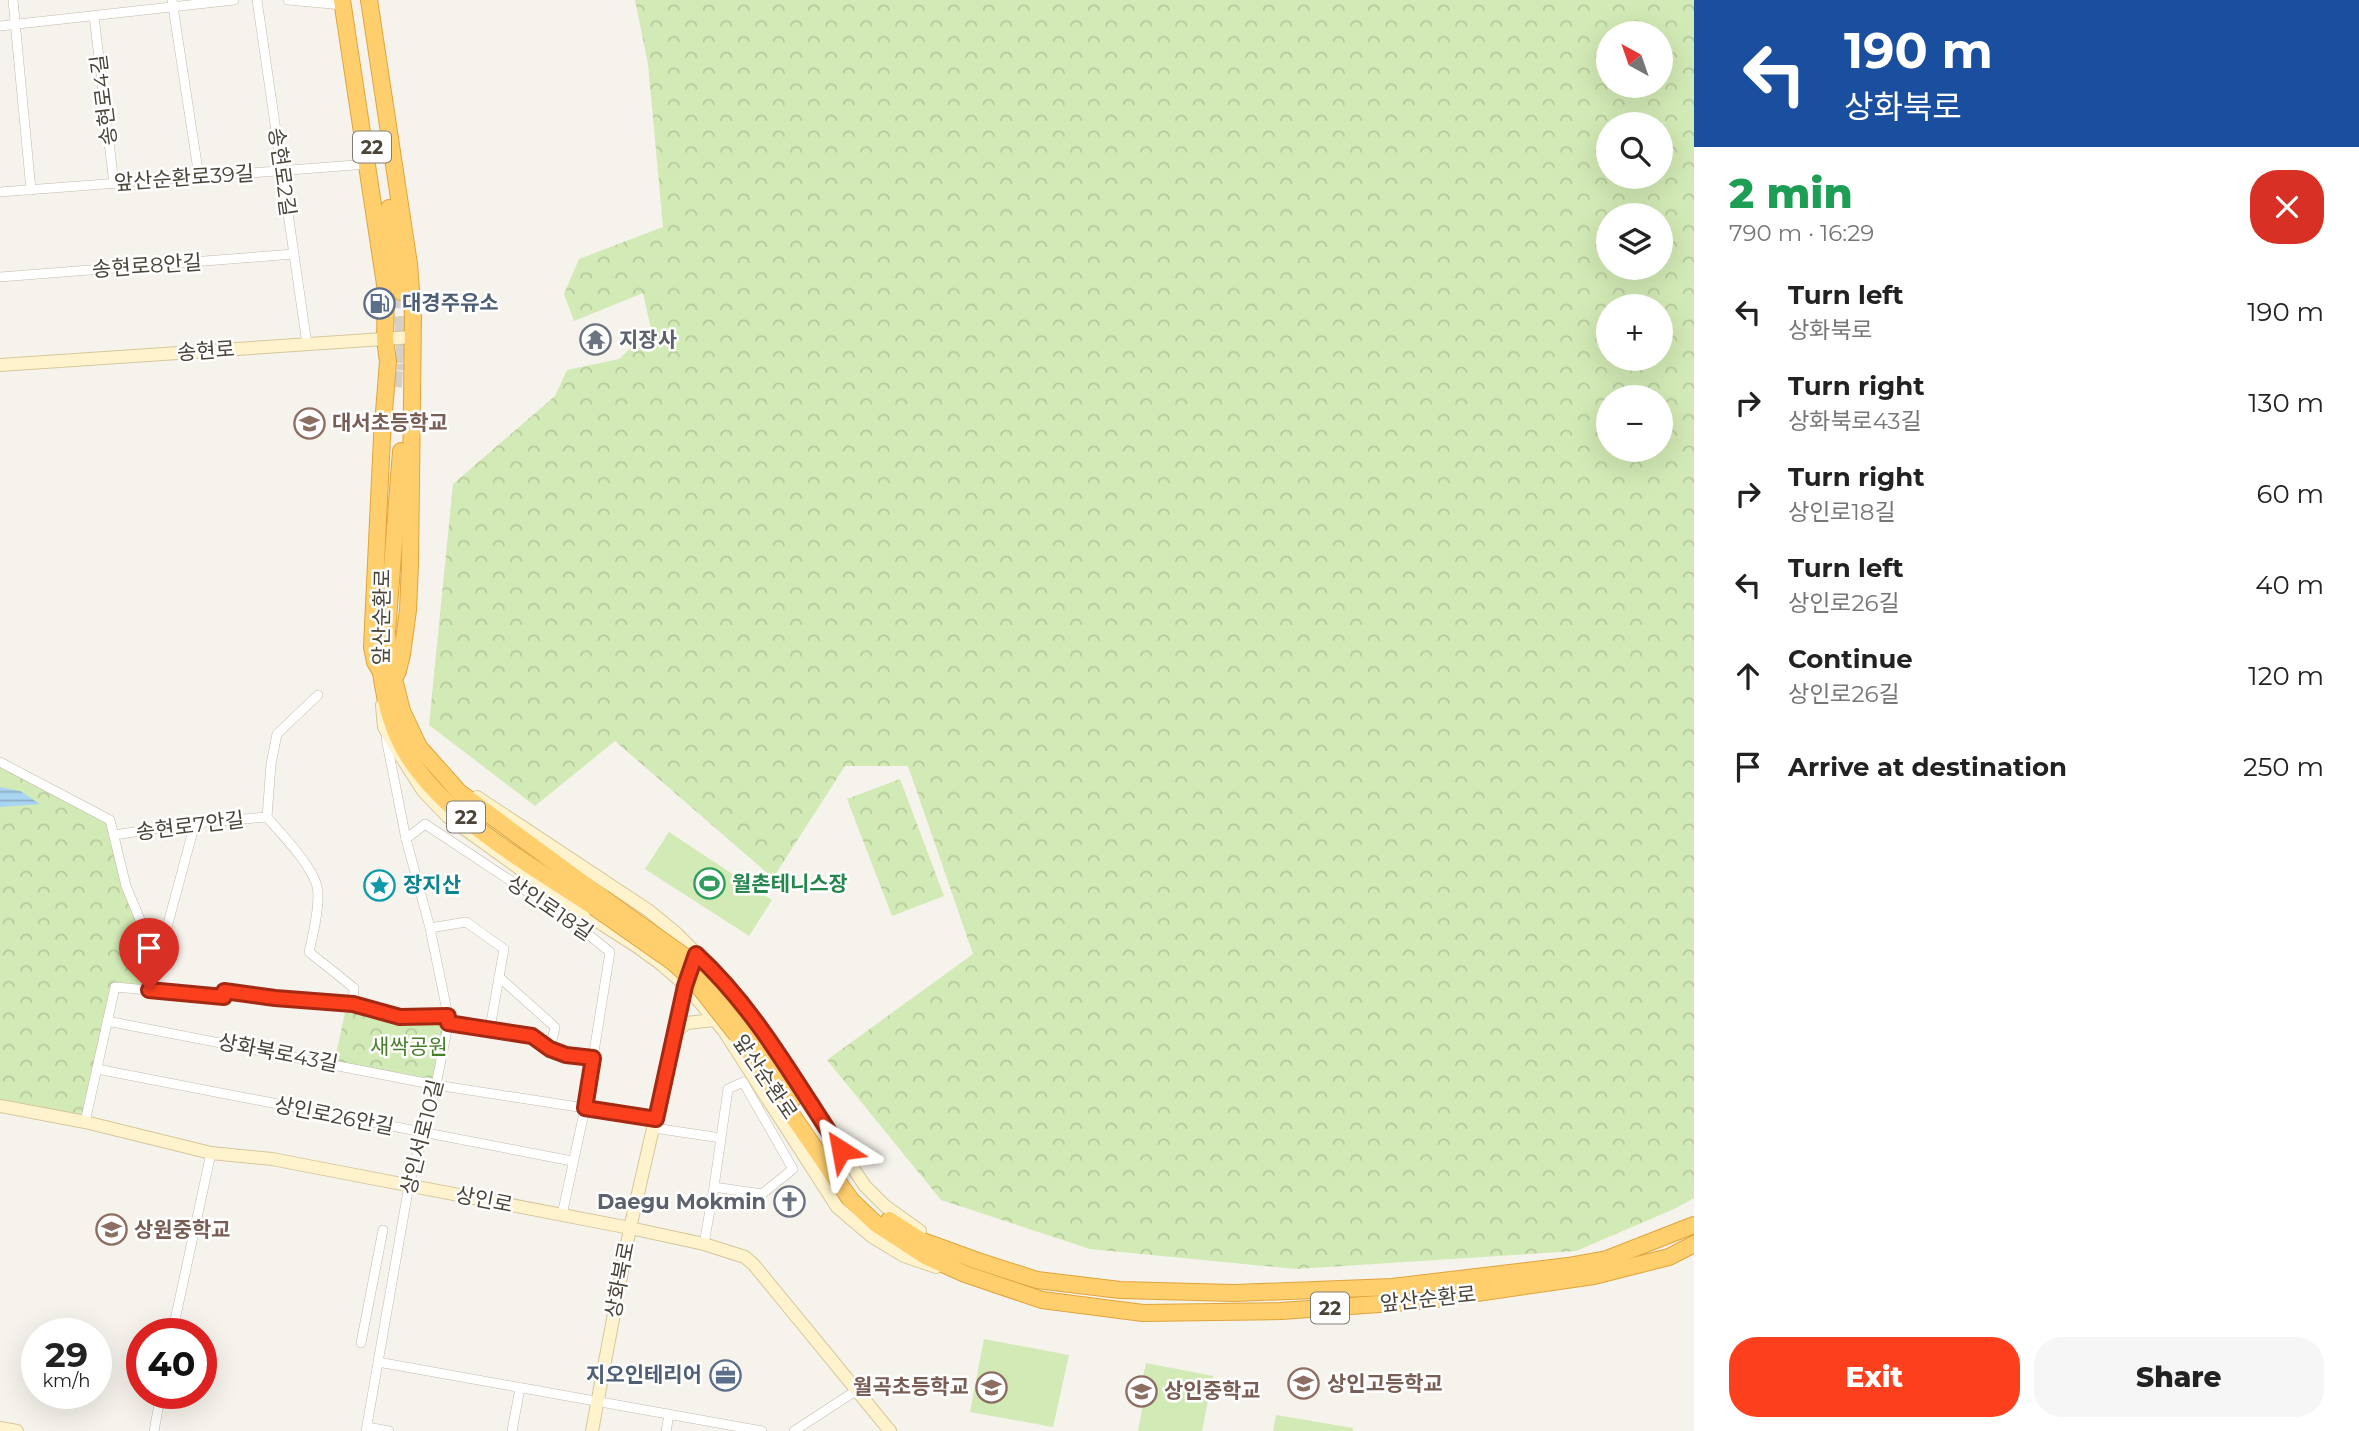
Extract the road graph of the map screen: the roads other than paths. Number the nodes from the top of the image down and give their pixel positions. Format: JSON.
{"nodes":[{"id":1,"x":13,"y":0,"type":"edge"},
{"id":2,"x":234,"y":0,"type":"edge"},
{"id":3,"x":257,"y":0,"type":"edge"},
{"id":4,"x":288,"y":0,"type":"edge"},
{"id":5,"x":362,"y":0,"type":"edge"},
{"id":6,"x":369,"y":0,"type":"edge"},
{"id":7,"x":345,"y":2,"type":"edge"},
{"id":8,"x":173,"y":3,"type":"edge"},
{"id":9,"x":94,"y":16,"type":"junction"},
{"id":10,"x":16,"y":24,"type":"junction"},
{"id":11,"x":0,"y":26,"type":"edge"},
{"id":12,"x":368,"y":164,"type":"junction"},
{"id":13,"x":282,"y":171,"type":"junction"},
{"id":14,"x":199,"y":177,"type":"junction"},
{"id":15,"x":114,"y":184,"type":"junction"},
{"id":16,"x":31,"y":190,"type":"junction"},
{"id":17,"x":0,"y":192,"type":"edge"},
{"id":18,"x":294,"y":254,"type":"junction"},
{"id":19,"x":0,"y":277,"type":"edge"},
{"id":20,"x":413,"y":337,"type":"junction"},
{"id":21,"x":385,"y":339,"type":"junction"},
{"id":22,"x":307,"y":344,"type":"junction"},
{"id":23,"x":0,"y":365,"type":"edge"},
{"id":24,"x":400,"y":386,"type":"tunnel mouth"},
{"id":25,"x":388,"y":683,"type":"junction"},
{"id":26,"x":318,"y":695,"type":"dead end"},
{"id":27,"x":384,"y":727,"type":"junction"},
{"id":28,"x":0,"y":762,"type":"edge"},
{"id":29,"x":268,"y":817,"type":"junction"},
{"id":30,"x":195,"y":824,"type":"junction"},
{"id":31,"x":114,"y":835,"type":"junction"},
{"id":32,"x":406,"y":839,"type":"junction"},
{"id":33,"x":430,"y":928,"type":"junction"},
{"id":34,"x":151,"y":946,"type":"junction"},
{"id":35,"x":696,"y":954,"type":"junction"},
{"id":36,"x":499,"y":977,"type":"junction"},
{"id":37,"x":685,"y":986,"type":"junction"},
{"id":38,"x":149,"y":990,"type":"junction"},
{"id":39,"x":353,"y":1004,"type":"junction"},
{"id":40,"x":448,"y":1019,"type":"junction"},
{"id":41,"x":107,"y":1021,"type":"junction"},
{"id":42,"x":717,"y":1023,"type":"junction"},
{"id":43,"x":744,"y":1025,"type":"junction"},
{"id":44,"x":490,"y":1028,"type":"junction"},
{"id":45,"x":675,"y":1032,"type":"junction"},
{"id":46,"x":550,"y":1049,"type":"junction"},
{"id":47,"x":593,"y":1058,"type":"junction"},
{"id":48,"x":97,"y":1069,"type":"junction"},
{"id":49,"x":436,"y":1084,"type":"junction"},
{"id":50,"x":0,"y":1106,"type":"edge"},
{"id":51,"x":585,"y":1108,"type":"junction"},
{"id":52,"x":85,"y":1122,"type":"junction"},
{"id":53,"x":655,"y":1123,"type":"junction"},
{"id":54,"x":422,"y":1133,"type":"junction"},
{"id":55,"x":721,"y":1138,"type":"junction"},
{"id":56,"x":211,"y":1153,"type":"junction"},
{"id":57,"x":572,"y":1161,"type":"junction"},
{"id":58,"x":409,"y":1185,"type":"junction"},
{"id":59,"x":714,"y":1187,"type":"junction"},
{"id":60,"x":562,"y":1215,"type":"junction"},
{"id":61,"x":1694,"y":1225,"type":"edge"},
{"id":62,"x":630,"y":1228,"type":"junction"},
{"id":63,"x":383,"y":1230,"type":"dead end"},
{"id":64,"x":704,"y":1244,"type":"junction"},
{"id":65,"x":1694,"y":1244,"type":"edge"},
{"id":66,"x":968,"y":1267,"type":"junction"},
{"id":67,"x":175,"y":1318,"type":"edge"},
{"id":68,"x":361,"y":1343,"type":"dead end"},
{"id":69,"x":378,"y":1362,"type":"junction"},
{"id":70,"x":520,"y":1388,"type":"junction"},
{"id":71,"x":857,"y":1390,"type":"junction"},
{"id":72,"x":597,"y":1402,"type":"junction"},
{"id":73,"x":158,"y":1409,"type":"edge"},
{"id":74,"x":669,"y":1415,"type":"junction"},
{"id":75,"x":0,"y":1428,"type":"edge"},
{"id":76,"x":366,"y":1429,"type":"edge"},
{"id":77,"x":17,"y":1431,"type":"edge"},
{"id":78,"x":154,"y":1431,"type":"edge"},
{"id":79,"x":389,"y":1431,"type":"edge"},
{"id":80,"x":512,"y":1431,"type":"edge"},
{"id":81,"x":592,"y":1431,"type":"edge"},
{"id":82,"x":666,"y":1431,"type":"edge"},
{"id":83,"x":762,"y":1431,"type":"edge"},
{"id":84,"x":794,"y":1431,"type":"edge"},
{"id":85,"x":890,"y":1431,"type":"edge"}],
"edges":[{"from":1,"to":10,"type":"street"},
{"from":2,"to":8,"type":"street"},
{"from":3,"to":13,"type":"street","name":"송현로2길"},
{"from":4,"to":7,"type":"street"},
{"from":5,"to":7,"type":"highway","number":"22"},
{"from":6,"to":20,"type":"highway"},
{"from":7,"to":12,"type":"highway"},
{"from":8,"to":9,"type":"street"},
{"from":8,"to":14,"type":"street"},
{"from":9,"to":10,"type":"street"},
{"from":9,"to":15,"type":"street","name":"송현로4길"},
{"from":10,"to":11,"type":"street"},
{"from":10,"to":16,"type":"street"},
{"from":12,"to":13,"type":"street","name":"앞산순환로39길"},
{"from":12,"to":21,"type":"highway"},
{"from":13,"to":14,"type":"street","name":"앞산순환로39길"},
{"from":13,"to":18,"type":"street","name":"송현로2길"},
{"from":14,"to":15,"type":"street","name":"앞산순환로39길"},
{"from":15,"to":16,"type":"street","name":"앞산순환로39길"},
{"from":16,"to":17,"type":"street","name":"앞산순환로39길"},
{"from":18,"to":19,"type":"street","name":"송현로8안길"},
{"from":18,"to":22,"type":"street","name":"송현로2길"},
{"from":20,"to":21,"type":"street","name":"송현로"},
{"from":20,"to":25,"type":"highway"},
{"from":21,"to":22,"type":"street","name":"송현로"},
{"from":21,"to":25,"type":"highway"},
{"from":22,"to":23,"type":"street","name":"송현로"},
{"from":24,"to":25,"type":"highway","name":"앞산순환로","number":"22"},
{"from":25,"to":27,"type":"street"},
{"from":25,"to":35,"type":"street"},
{"from":25,"to":43,"type":"highway","name":"앞산순환로","number":"22","bridge":true},
{"from":26,"to":29,"type":"street","name":"송현로7안길"},
{"from":27,"to":32,"type":"street","name":"상인서로10길"},
{"from":27,"to":37,"type":"street"},
{"from":28,"to":31,"type":"street"},
{"from":29,"to":30,"type":"street","name":"송현로7안길"},
{"from":29,"to":39,"type":"street","name":"송현로7안길"},
{"from":30,"to":31,"type":"street","name":"송현로7안길"},
{"from":30,"to":34,"type":"street"},
{"from":31,"to":34,"type":"street"},
{"from":32,"to":33,"type":"street","name":"상인서로10길"},
{"from":32,"to":47,"type":"street","name":"상인로18길"},
{"from":33,"to":36,"type":"street"},
{"from":33,"to":40,"type":"street","name":"상인서로10길"},
{"from":34,"to":38,"type":"street"},
{"from":35,"to":37,"type":"street","name":"상화북로"},
{"from":35,"to":43,"type":"street"},
{"from":36,"to":44,"type":"street"},
{"from":36,"to":46,"type":"street"},
{"from":37,"to":42,"type":"street"},
{"from":37,"to":45,"type":"street","name":"상화북로"},
{"from":38,"to":39,"type":"street"},
{"from":38,"to":41,"type":"street"},
{"from":39,"to":40,"type":"street"},
{"from":40,"to":44,"type":"street"},
{"from":40,"to":49,"type":"street","name":"상인서로10길"},
{"from":41,"to":48,"type":"street"},
{"from":41,"to":49,"type":"street","name":"상화북로43길"},
{"from":42,"to":43,"type":"street"},
{"from":42,"to":45,"type":"street"},
{"from":42,"to":66,"type":"street"},
{"from":43,"to":66,"type":"highway","name":"앞산순환로","number":"22"},
{"from":44,"to":46,"type":"street"},
{"from":45,"to":53,"type":"street","name":"상화북로"},
{"from":46,"to":47,"type":"street"},
{"from":47,"to":51,"type":"street","name":"상인로18길"},
{"from":48,"to":52,"type":"street"},
{"from":48,"to":54,"type":"street","name":"상인로26안길"},
{"from":49,"to":51,"type":"street","name":"상화북로43길"},
{"from":49,"to":54,"type":"street","name":"상인서로10길"},
{"from":50,"to":52,"type":"street","name":"상인로"},
{"from":51,"to":53,"type":"street","name":"상화북로43길"},
{"from":51,"to":57,"type":"street","name":"상인로18길"},
{"from":52,"to":56,"type":"street","name":"상인로"},
{"from":53,"to":55,"type":"street","name":"상화북로43길"},
{"from":53,"to":62,"type":"street","name":"상화북로"},
{"from":54,"to":57,"type":"street","name":"상인로26안길"},
{"from":54,"to":58,"type":"street","name":"상인서로10길"},
{"from":55,"to":59,"type":"street"},
{"from":55,"to":59,"type":"street"},
{"from":56,"to":58,"type":"street","name":"상인로"},
{"from":56,"to":67,"type":"street"},
{"from":57,"to":60,"type":"street","name":"상인로18길"},
{"from":58,"to":60,"type":"street","name":"상인로"},
{"from":58,"to":69,"type":"street","name":"상인서로10길"},
{"from":59,"to":64,"type":"street"},
{"from":60,"to":62,"type":"street","name":"상인로"},
{"from":61,"to":66,"type":"highway","name":"앞산순환로","number":"22"},
{"from":62,"to":64,"type":"street","name":"상인로"},
{"from":62,"to":72,"type":"street","name":"상화북로"},
{"from":63,"to":68,"type":"street"},
{"from":64,"to":71,"type":"street","name":"상인로"},
{"from":65,"to":66,"type":"highway","name":"앞산순환로","number":"22"},
{"from":69,"to":70,"type":"street"},
{"from":69,"to":76,"type":"street","name":"상인서로10길"},
{"from":70,"to":72,"type":"street"},
{"from":70,"to":80,"type":"street"},
{"from":71,"to":84,"type":"street"},
{"from":71,"to":85,"type":"street","name":"상인로"},
{"from":72,"to":74,"type":"street"},
{"from":72,"to":81,"type":"street","name":"상화북로"},
{"from":73,"to":78,"type":"street"},
{"from":74,"to":82,"type":"street"},
{"from":74,"to":83,"type":"street"},
{"from":75,"to":77,"type":"street"},
{"from":76,"to":79,"type":"street","name":"상인서로10길"}]}
